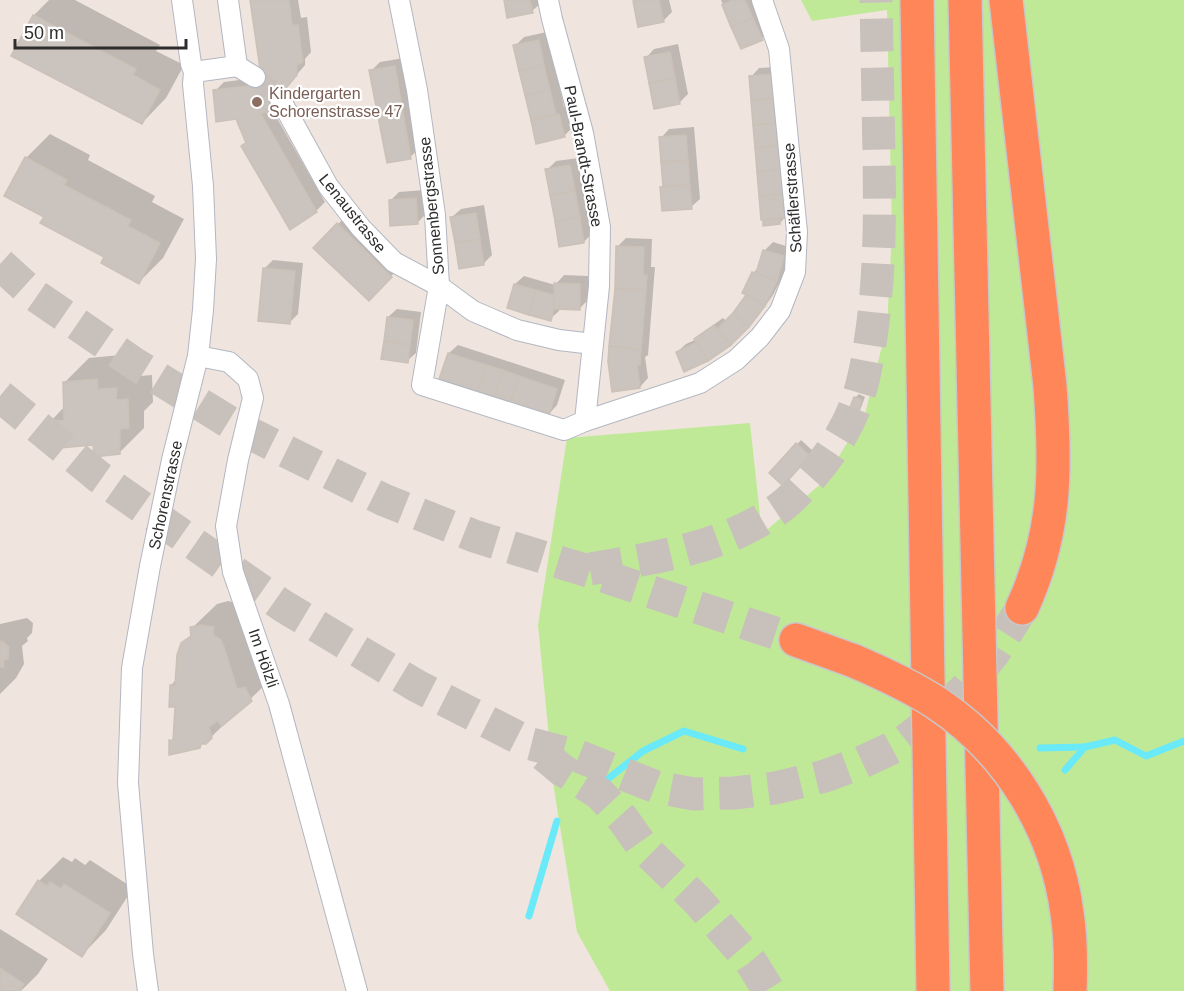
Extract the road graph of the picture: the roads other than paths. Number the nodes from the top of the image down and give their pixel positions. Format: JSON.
{"nodes":[{"id":1,"x":182,"y":0,"type":"edge"},
{"id":2,"x":228,"y":0,"type":"edge"},
{"id":3,"x":399,"y":0,"type":"edge"},
{"id":4,"x":549,"y":0,"type":"edge"},
{"id":5,"x":762,"y":0,"type":"edge"},
{"id":6,"x":917,"y":0,"type":"edge"},
{"id":7,"x":965,"y":0,"type":"edge"},
{"id":8,"x":1006,"y":0,"type":"edge"},
{"id":9,"x":237,"y":66,"type":"junction"},
{"id":10,"x":194,"y":72,"type":"junction"},
{"id":11,"x":255,"y":77,"type":"tunnel mouth"},
{"id":12,"x":279,"y":97,"type":"tunnel mouth"},
{"id":13,"x":440,"y":286,"type":"junction"},
{"id":14,"x":593,"y":344,"type":"junction"},
{"id":15,"x":198,"y":356,"type":"junction"},
{"id":16,"x":585,"y":422,"type":"junction"},
{"id":17,"x":1022,"y":608,"type":"tunnel mouth"},
{"id":18,"x":796,"y":640,"type":"tunnel mouth"},
{"id":19,"x":148,"y":991,"type":"edge"},
{"id":20,"x":357,"y":991,"type":"edge"},
{"id":21,"x":933,"y":991,"type":"edge"},
{"id":22,"x":987,"y":991,"type":"edge"},
{"id":23,"x":1070,"y":991,"type":"edge"}],
"edges":[{"from":1,"to":10,"type":"street","name":"Schorenstrasse"},
{"from":2,"to":9,"type":"street"},
{"from":3,"to":13,"type":"street","name":"Sonnenbergstrasse"},
{"from":4,"to":14,"type":"street","name":"Paul-Brandt-Strasse"},
{"from":5,"to":16,"type":"street","name":"Schäflerstrasse"},
{"from":6,"to":21,"type":"highway"},
{"from":7,"to":22,"type":"highway"},
{"from":8,"to":17,"type":"highway"},
{"from":9,"to":10,"type":"street"},
{"from":9,"to":11,"type":"street"},
{"from":10,"to":15,"type":"street","name":"Schorenstrasse"},
{"from":12,"to":13,"type":"street","name":"Lenaustrasse"},
{"from":13,"to":14,"type":"street","name":"Lenaustrasse"},
{"from":13,"to":16,"type":"street","name":"Sonnenbergstrasse"},
{"from":14,"to":16,"type":"street","name":"Paul-Brandt-Strasse"},
{"from":15,"to":19,"type":"street","name":"Schorenstrasse"},
{"from":15,"to":20,"type":"street","name":"Im Hölzli"},
{"from":18,"to":23,"type":"highway","bridge":true}]}
